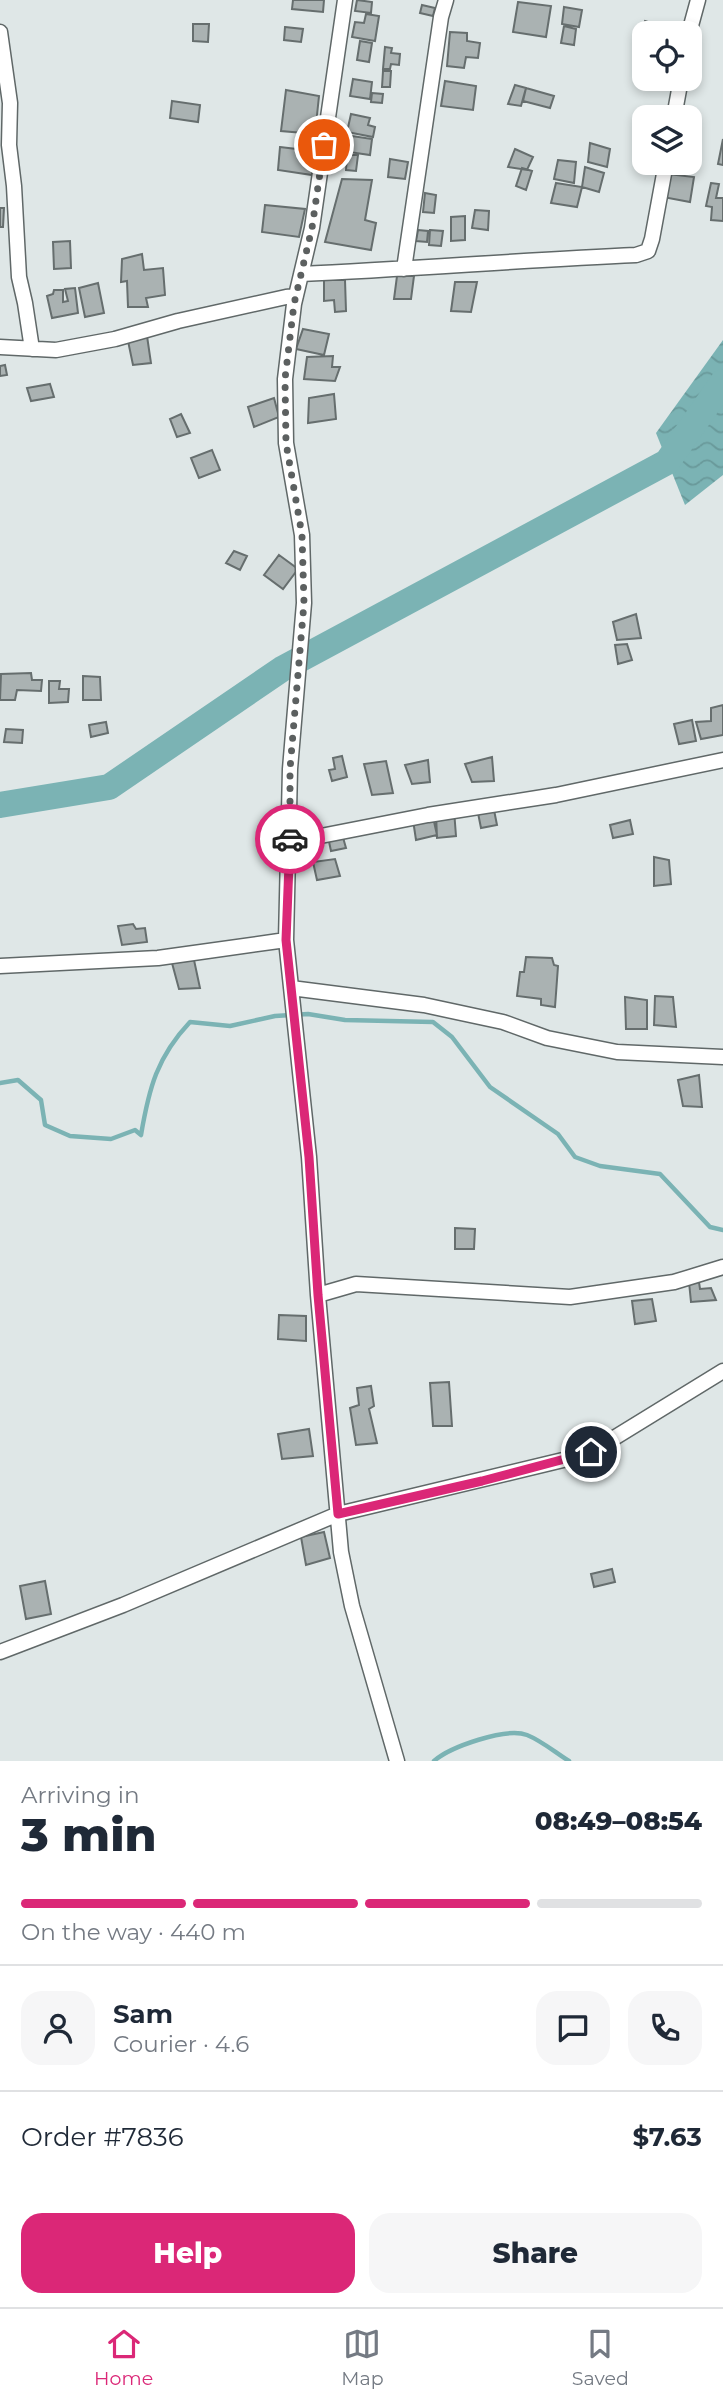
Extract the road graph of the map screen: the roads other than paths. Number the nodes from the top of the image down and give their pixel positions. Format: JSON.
{"nodes":[{"id":1,"x":345,"y":0,"type":"edge"},
{"id":2,"x":446,"y":0,"type":"edge"},
{"id":3,"x":698,"y":0,"type":"edge"},
{"id":4,"x":692,"y":21,"type":"edge"},
{"id":5,"x":0,"y":32,"type":"edge"},
{"id":6,"x":664,"y":175,"type":"edge"},
{"id":7,"x":404,"y":269,"type":"junction"},
{"id":8,"x":301,"y":274,"type":"junction"},
{"id":9,"x":296,"y":296,"type":"junction"},
{"id":10,"x":0,"y":347,"type":"edge"},
{"id":11,"x":32,"y":349,"type":"junction"},
{"id":12,"x":723,"y":760,"type":"edge"},
{"id":13,"x":290,"y":842,"type":"junction"},
{"id":14,"x":286,"y":940,"type":"junction"},
{"id":15,"x":0,"y":967,"type":"edge"},
{"id":16,"x":292,"y":995,"type":"junction"},
{"id":17,"x":723,"y":1057,"type":"edge"},
{"id":18,"x":723,"y":1267,"type":"edge"},
{"id":19,"x":318,"y":1295,"type":"junction"},
{"id":20,"x":723,"y":1371,"type":"edge"},
{"id":21,"x":338,"y":1514,"type":"junction"},
{"id":22,"x":0,"y":1652,"type":"edge"},
{"id":23,"x":397,"y":1761,"type":"edge"}],
"edges":[{"from":1,"to":8,"type":"street"},
{"from":2,"to":7,"type":"street"},
{"from":3,"to":4,"type":"street"},
{"from":5,"to":11,"type":"street"},
{"from":6,"to":7,"type":"street"},
{"from":7,"to":8,"type":"street"},
{"from":8,"to":9,"type":"street"},
{"from":9,"to":11,"type":"street"},
{"from":9,"to":13,"type":"street"},
{"from":10,"to":11,"type":"street"},
{"from":12,"to":13,"type":"street"},
{"from":13,"to":14,"type":"street"},
{"from":14,"to":15,"type":"street"},
{"from":14,"to":16,"type":"street"},
{"from":16,"to":17,"type":"street"},
{"from":16,"to":19,"type":"street"},
{"from":18,"to":19,"type":"street"},
{"from":19,"to":21,"type":"street"},
{"from":20,"to":21,"type":"street"},
{"from":21,"to":22,"type":"street"},
{"from":21,"to":23,"type":"street"}]}
